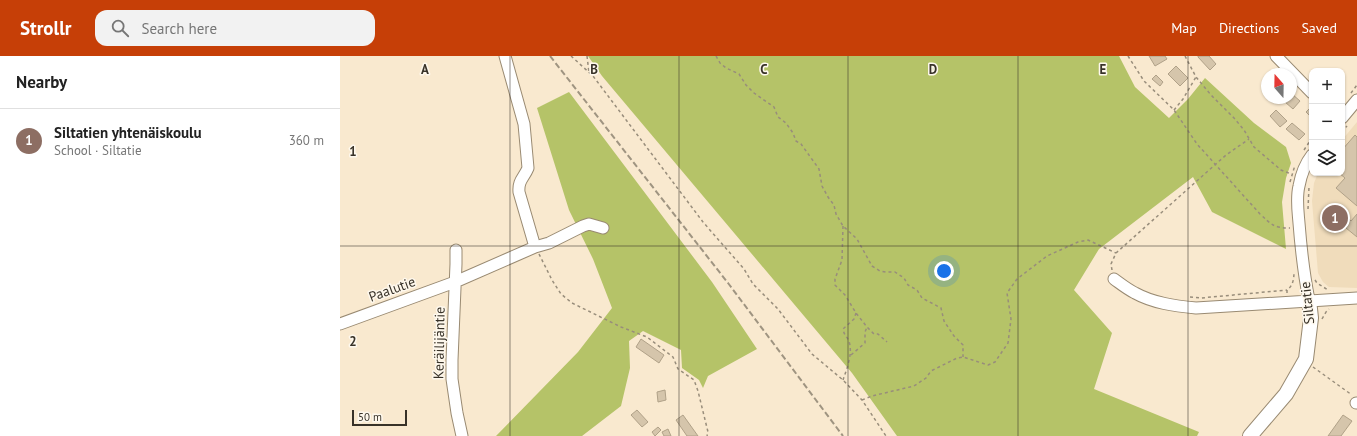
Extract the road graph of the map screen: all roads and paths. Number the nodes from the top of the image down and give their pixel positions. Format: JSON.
{"nodes":[{"id":1,"x":505,"y":56,"type":"edge"},
{"id":2,"x":572,"y":56,"type":"edge"},
{"id":3,"x":587,"y":56,"type":"edge"},
{"id":4,"x":716,"y":56,"type":"edge"},
{"id":5,"x":1128,"y":56,"type":"edge"},
{"id":6,"x":1185,"y":56,"type":"edge"},
{"id":7,"x":1276,"y":56,"type":"edge"},
{"id":8,"x":589,"y":73,"type":"junction"},
{"id":9,"x":1196,"y":77,"type":"junction"},
{"id":10,"x":1309,"y":90,"type":"edge"},
{"id":11,"x":1355,"y":107,"type":"edge"},
{"id":12,"x":1174,"y":110,"type":"junction"},
{"id":13,"x":1345,"y":115,"type":"edge"},
{"id":14,"x":1249,"y":139,"type":"junction"},
{"id":15,"x":1311,"y":140,"type":"edge"},
{"id":16,"x":1308,"y":152,"type":"edge"},
{"id":17,"x":1297,"y":162,"type":"dead end"},
{"id":18,"x":1215,"y":164,"type":"junction"},
{"id":19,"x":1291,"y":174,"type":"junction"},
{"id":20,"x":1289,"y":184,"type":"dead end"},
{"id":21,"x":843,"y":226,"type":"junction"},
{"id":22,"x":603,"y":228,"type":"dead end"},
{"id":23,"x":1290,"y":228,"type":"dead end"},
{"id":24,"x":535,"y":247,"type":"junction"},
{"id":25,"x":456,"y":250,"type":"dead end"},
{"id":26,"x":1116,"y":253,"type":"junction"},
{"id":27,"x":1294,"y":267,"type":"dead end"},
{"id":28,"x":1114,"y":279,"type":"joint"},
{"id":29,"x":455,"y":282,"type":"junction"},
{"id":30,"x":1287,"y":290,"type":"junction"},
{"id":31,"x":1188,"y":297,"type":"dead end"},
{"id":32,"x":1357,"y":298,"type":"edge"},
{"id":33,"x":1309,"y":300,"type":"junction"},
{"id":34,"x":1287,"y":302,"type":"junction"},
{"id":35,"x":856,"y":312,"type":"junction"},
{"id":36,"x":340,"y":324,"type":"edge"},
{"id":37,"x":866,"y":327,"type":"junction"},
{"id":38,"x":887,"y":342,"type":"dead end"},
{"id":39,"x":850,"y":355,"type":"junction"},
{"id":40,"x":963,"y":357,"type":"junction"},
{"id":41,"x":1314,"y":367,"type":"dead end"},
{"id":42,"x":844,"y":380,"type":"junction"},
{"id":43,"x":862,"y":400,"type":"junction"},
{"id":44,"x":1357,"y":403,"type":"edge"},
{"id":45,"x":462,"y":436,"type":"edge"},
{"id":46,"x":707,"y":436,"type":"edge"},
{"id":47,"x":886,"y":436,"type":"edge"},
{"id":48,"x":1250,"y":436,"type":"edge"}],
"edges":[{"from":1,"to":24,"type":"street"},
{"from":2,"to":8,"type":"path"},
{"from":3,"to":8,"type":"path"},
{"from":4,"to":21,"type":"path"},
{"from":5,"to":12,"type":"path"},
{"from":6,"to":9,"type":"path"},
{"from":7,"to":10,"type":"street"},
{"from":8,"to":42,"type":"path"},
{"from":9,"to":12,"type":"path"},
{"from":9,"to":14,"type":"path"},
{"from":11,"to":13,"type":"street"},
{"from":12,"to":18,"type":"path"},
{"from":14,"to":18,"type":"path"},
{"from":14,"to":19,"type":"path"},
{"from":15,"to":16,"type":"path"},
{"from":16,"to":33,"type":"street","name":"Siltatie"},
{"from":17,"to":19,"type":"path"},
{"from":18,"to":23,"type":"path"},
{"from":18,"to":26,"type":"path"},
{"from":19,"to":20,"type":"path"},
{"from":21,"to":35,"type":"path"},
{"from":21,"to":40,"type":"path"},
{"from":22,"to":24,"type":"street","name":"Paalutie"},
{"from":24,"to":29,"type":"street","name":"Paalutie"},
{"from":24,"to":46,"type":"path"},
{"from":25,"to":29,"type":"street","name":"Keräilijäntie"},
{"from":26,"to":28,"type":"path"},
{"from":26,"to":40,"type":"path"},
{"from":27,"to":30,"type":"path"},
{"from":28,"to":34,"type":"street"},
{"from":29,"to":36,"type":"street","name":"Paalutie"},
{"from":29,"to":45,"type":"street","name":"Keräilijäntie"},
{"from":30,"to":31,"type":"path"},
{"from":30,"to":34,"type":"path"},
{"from":32,"to":33,"type":"street"},
{"from":33,"to":34,"type":"street"},
{"from":33,"to":48,"type":"main road","name":"Siltatie"},
{"from":35,"to":37,"type":"path"},
{"from":35,"to":39,"type":"path"},
{"from":37,"to":38,"type":"path"},
{"from":37,"to":39,"type":"path"},
{"from":39,"to":42,"type":"path"},
{"from":40,"to":43,"type":"path"},
{"from":41,"to":44,"type":"path"},
{"from":42,"to":43,"type":"path"},
{"from":43,"to":47,"type":"path"}]}
